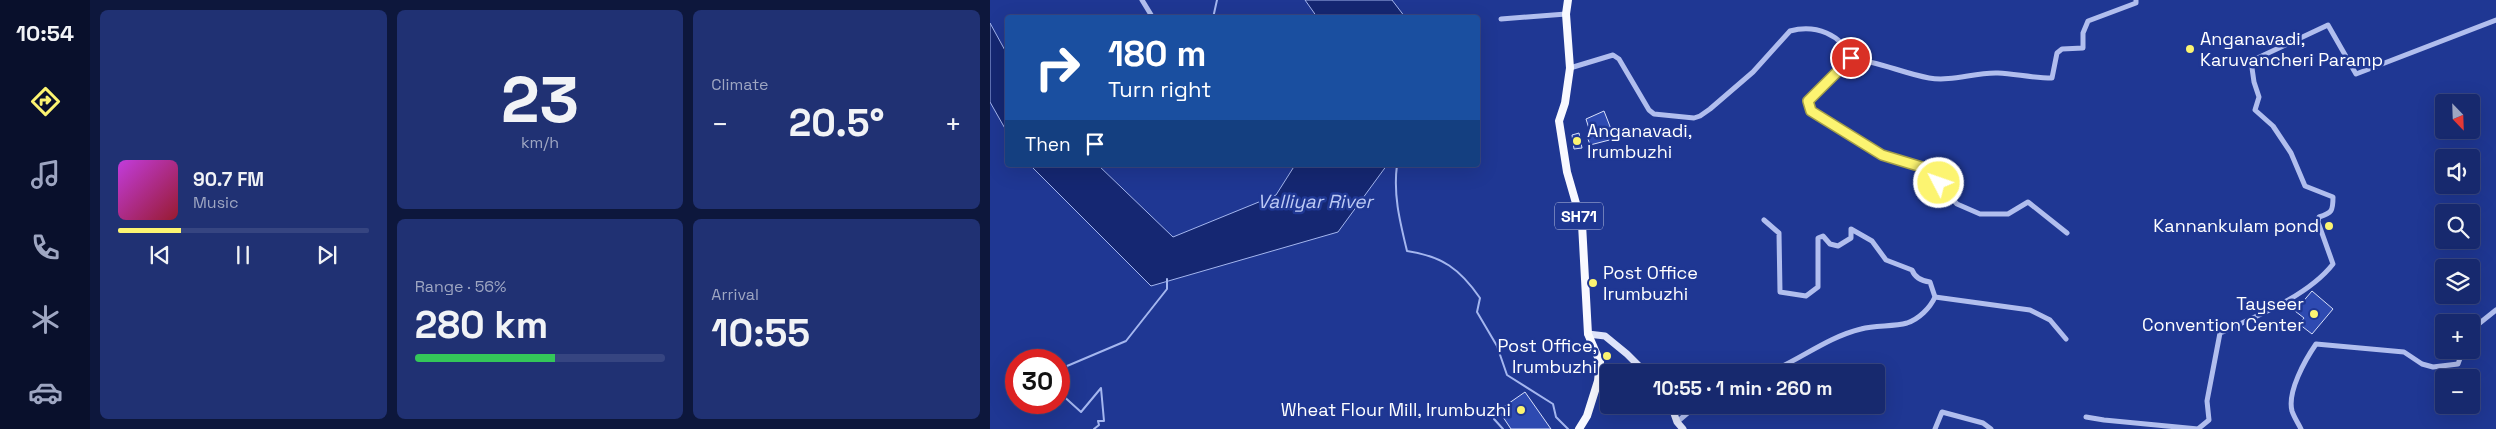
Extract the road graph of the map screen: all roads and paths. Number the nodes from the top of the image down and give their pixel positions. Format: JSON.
{"nodes":[{"id":1,"x":1142,"y":0,"type":"edge"},
{"id":2,"x":1568,"y":0,"type":"edge"},
{"id":3,"x":2136,"y":0,"type":"edge"},
{"id":4,"x":1566,"y":14,"type":"junction"},
{"id":5,"x":1151,"y":15,"type":"edge"},
{"id":6,"x":1501,"y":19,"type":"dead end"},
{"id":7,"x":2496,"y":20,"type":"edge"},
{"id":8,"x":1851,"y":58,"type":"junction"},
{"id":9,"x":1570,"y":68,"type":"junction"},
{"id":10,"x":1764,"y":220,"type":"dead end"},
{"id":11,"x":2067,"y":233,"type":"dead end"},
{"id":12,"x":1935,"y":297,"type":"junction"},
{"id":13,"x":2496,"y":310,"type":"edge"},
{"id":14,"x":2480,"y":323,"type":"edge"},
{"id":15,"x":1588,"y":334,"type":"junction"},
{"id":16,"x":2066,"y":339,"type":"dead end"},
{"id":17,"x":2460,"y":359,"type":"edge"},
{"id":18,"x":1637,"y":364,"type":"edge"},
{"id":19,"x":1790,"y":364,"type":"edge"},
{"id":20,"x":1674,"y":414,"type":"edge"},
{"id":21,"x":1686,"y":414,"type":"edge"},
{"id":22,"x":2086,"y":417,"type":"dead end"},
{"id":23,"x":1677,"y":422,"type":"junction"},
{"id":24,"x":1579,"y":429,"type":"edge"},
{"id":25,"x":1683,"y":429,"type":"edge"},
{"id":26,"x":1935,"y":429,"type":"edge"},
{"id":27,"x":1991,"y":429,"type":"edge"},
{"id":28,"x":2301,"y":429,"type":"edge"}],
"edges":[{"from":1,"to":5,"type":"street"},
{"from":2,"to":4,"type":"main road","number":"SH71"},
{"from":3,"to":8,"type":"street"},
{"from":4,"to":6,"type":"street"},
{"from":4,"to":9,"type":"main road","number":"SH71"},
{"from":7,"to":22,"type":"street"},
{"from":8,"to":9,"type":"street"},
{"from":8,"to":11,"type":"street"},
{"from":9,"to":15,"type":"main road","number":"SH71"},
{"from":10,"to":12,"type":"street"},
{"from":12,"to":16,"type":"street"},
{"from":12,"to":19,"type":"street"},
{"from":13,"to":14,"type":"street"},
{"from":15,"to":18,"type":"main road"},
{"from":15,"to":24,"type":"main road","number":"SH71"},
{"from":17,"to":28,"type":"street"},
{"from":20,"to":23,"type":"main road"},
{"from":21,"to":23,"type":"street"},
{"from":23,"to":25,"type":"main road"},
{"from":26,"to":27,"type":"street"}]}
